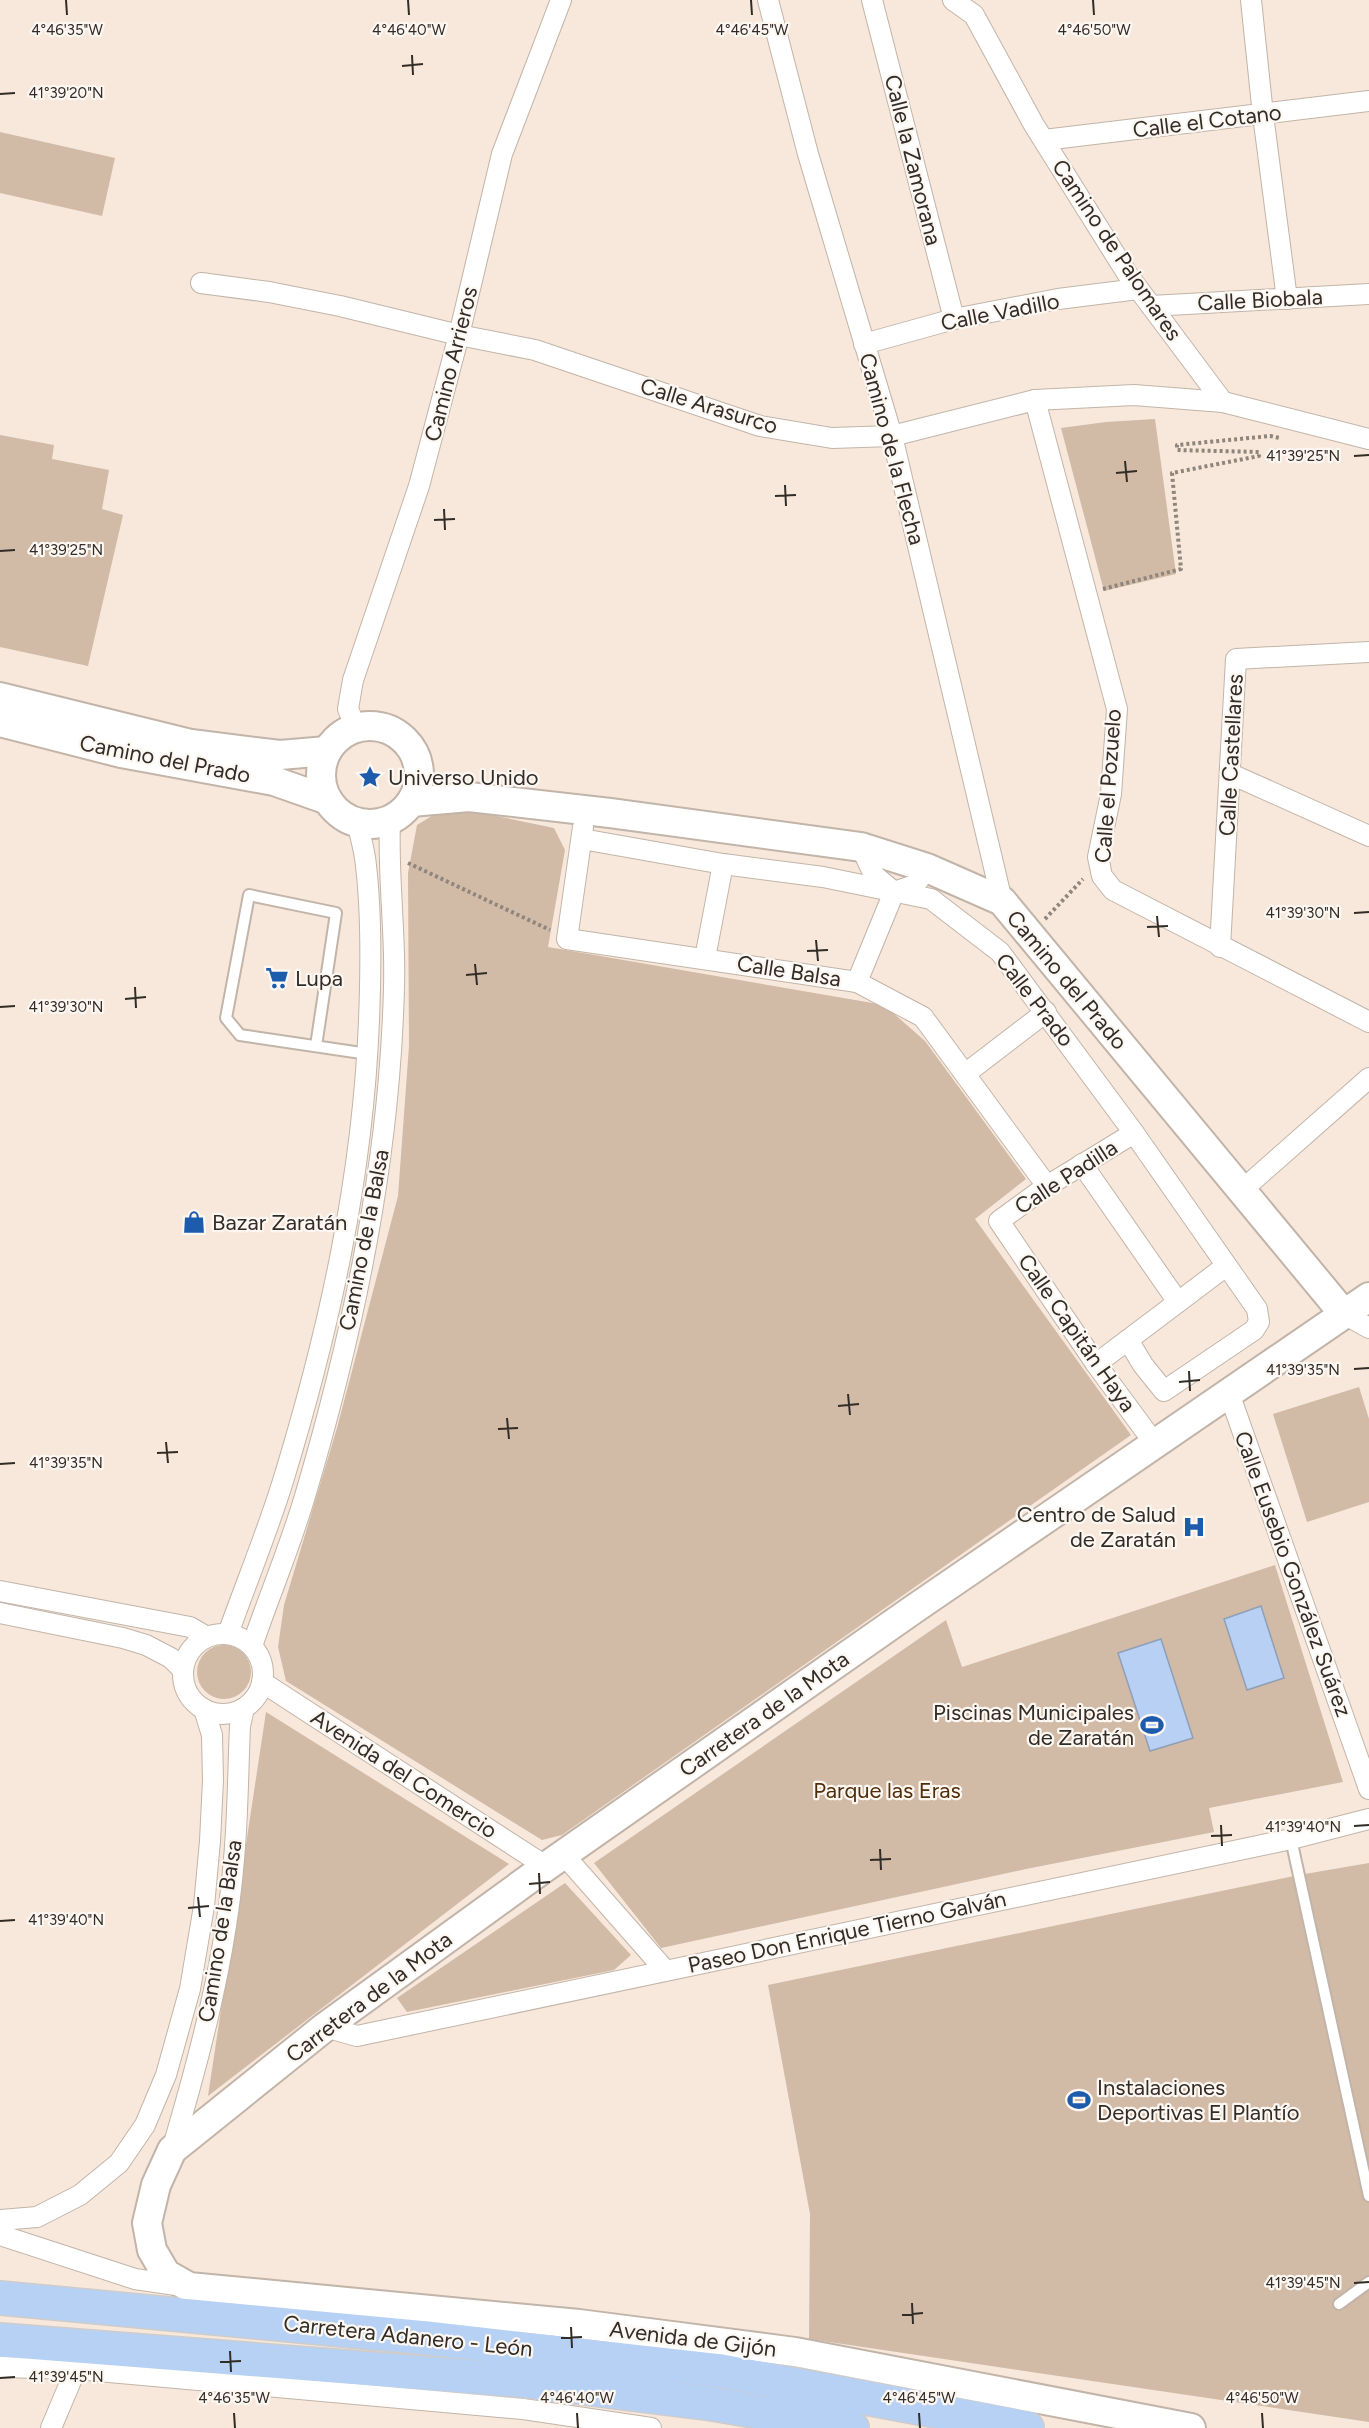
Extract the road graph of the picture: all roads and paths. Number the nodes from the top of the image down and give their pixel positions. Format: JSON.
{"nodes":[{"id":1,"x":561,"y":0,"type":"edge"},
{"id":2,"x":768,"y":0,"type":"edge"},
{"id":3,"x":872,"y":0,"type":"edge"},
{"id":4,"x":953,"y":0,"type":"edge"},
{"id":5,"x":1251,"y":0,"type":"edge"},
{"id":6,"x":1369,"y":101,"type":"edge"},
{"id":7,"x":1263,"y":115,"type":"junction"},
{"id":8,"x":1044,"y":140,"type":"junction"},
{"id":9,"x":201,"y":283,"type":"dead end"},
{"id":10,"x":1138,"y":289,"type":"junction"},
{"id":11,"x":1369,"y":294,"type":"edge"},
{"id":12,"x":1287,"y":299,"type":"junction"},
{"id":13,"x":1151,"y":306,"type":"junction"},
{"id":14,"x":954,"y":319,"type":"junction"},
{"id":15,"x":459,"y":335,"type":"junction"},
{"id":16,"x":864,"y":344,"type":"junction"},
{"id":17,"x":1035,"y":400,"type":"junction"},
{"id":18,"x":1223,"y":402,"type":"junction"},
{"id":19,"x":892,"y":435,"type":"junction"},
{"id":20,"x":1369,"y":439,"type":"edge"},
{"id":21,"x":1291,"y":441,"type":"dead end"},
{"id":22,"x":1086,"y":593,"type":"junction"},
{"id":23,"x":1369,"y":652,"type":"edge"},
{"id":24,"x":0,"y":697,"type":"edge"},
{"id":25,"x":0,"y":722,"type":"edge"},
{"id":26,"x":356,"y":728,"type":"junction"},
{"id":27,"x":327,"y":751,"type":"junction"},
{"id":28,"x":419,"y":769,"type":"junction"},
{"id":29,"x":1231,"y":774,"type":"junction"},
{"id":30,"x":469,"y":797,"type":"junction"},
{"id":31,"x":328,"y":801,"type":"junction"},
{"id":32,"x":400,"y":811,"type":"junction"},
{"id":33,"x":585,"y":811,"type":"junction"},
{"id":34,"x":357,"y":822,"type":"junction"},
{"id":35,"x":1369,"y":836,"type":"edge"},
{"id":36,"x":582,"y":839,"type":"junction"},
{"id":37,"x":861,"y":848,"type":"junction"},
{"id":38,"x":406,"y":862,"type":"dead end"},
{"id":39,"x":723,"y":864,"type":"junction"},
{"id":40,"x":927,"y":868,"type":"junction"},
{"id":41,"x":1102,"y":876,"type":"junction"},
{"id":42,"x":894,"y":892,"type":"junction"},
{"id":43,"x":1002,"y":901,"type":"junction"},
{"id":44,"x":1030,"y":935,"type":"junction"},
{"id":45,"x":567,"y":939,"type":"junction"},
{"id":46,"x":1220,"y":947,"type":"junction"},
{"id":47,"x":705,"y":958,"type":"junction"},
{"id":48,"x":857,"y":982,"type":"junction"},
{"id":49,"x":1046,"y":1012,"type":"junction"},
{"id":50,"x":1369,"y":1022,"type":"edge"},
{"id":51,"x":316,"y":1046,"type":"junction"},
{"id":52,"x":368,"y":1054,"type":"junction"},
{"id":53,"x":965,"y":1074,"type":"junction"},
{"id":54,"x":1369,"y":1078,"type":"edge"},
{"id":55,"x":1134,"y":1133,"type":"junction"},
{"id":56,"x":1082,"y":1164,"type":"junction"},
{"id":57,"x":1047,"y":1186,"type":"junction"},
{"id":58,"x":1241,"y":1191,"type":"junction"},
{"id":59,"x":999,"y":1221,"type":"joint"},
{"id":60,"x":1226,"y":1266,"type":"junction"},
{"id":61,"x":1369,"y":1297,"type":"edge"},
{"id":62,"x":1178,"y":1302,"type":"junction"},
{"id":63,"x":1344,"y":1314,"type":"junction"},
{"id":64,"x":1369,"y":1328,"type":"edge"},
{"id":65,"x":1128,"y":1340,"type":"junction"},
{"id":66,"x":1096,"y":1364,"type":"junction"},
{"id":67,"x":1229,"y":1393,"type":"junction"},
{"id":68,"x":1155,"y":1444,"type":"junction"},
{"id":69,"x":0,"y":1591,"type":"edge"},
{"id":70,"x":0,"y":1613,"type":"edge"},
{"id":71,"x":228,"y":1634,"type":"junction"},
{"id":72,"x":207,"y":1637,"type":"junction"},
{"id":73,"x":252,"y":1646,"type":"junction"},
{"id":74,"x":183,"y":1670,"type":"junction"},
{"id":75,"x":262,"y":1682,"type":"junction"},
{"id":76,"x":244,"y":1708,"type":"junction"},
{"id":77,"x":204,"y":1709,"type":"junction"},
{"id":78,"x":1369,"y":1789,"type":"edge"},
{"id":79,"x":1369,"y":1819,"type":"edge"},
{"id":80,"x":1291,"y":1839,"type":"junction"},
{"id":81,"x":554,"y":1862,"type":"junction"},
{"id":82,"x":665,"y":1970,"type":"junction"},
{"id":83,"x":325,"y":2027,"type":"junction"},
{"id":84,"x":172,"y":2150,"type":"junction"},
{"id":85,"x":1369,"y":2196,"type":"edge"},
{"id":86,"x":0,"y":2220,"type":"edge"},
{"id":87,"x":0,"y":2235,"type":"edge"},
{"id":88,"x":1369,"y":2282,"type":"edge"},
{"id":89,"x":189,"y":2287,"type":"junction"},
{"id":90,"x":0,"y":2298,"type":"edge"},
{"id":91,"x":1339,"y":2304,"type":"dead end"},
{"id":92,"x":0,"y":2340,"type":"edge"},
{"id":93,"x":0,"y":2367,"type":"edge"},
{"id":94,"x":76,"y":2369,"type":"junction"},
{"id":95,"x":51,"y":2428,"type":"edge"},
{"id":96,"x":651,"y":2428,"type":"edge"},
{"id":97,"x":852,"y":2428,"type":"edge"},
{"id":98,"x":1027,"y":2428,"type":"edge"},
{"id":99,"x":1191,"y":2428,"type":"edge"}],
"edges":[{"from":1,"to":15,"type":"street","name":"Camino Arrieros"},
{"from":2,"to":16,"type":"street","name":"Camino de la Flecha"},
{"from":3,"to":14,"type":"street","name":"Calle la Zamorana"},
{"from":4,"to":8,"type":"street","name":"Camino de Palomares"},
{"from":5,"to":7,"type":"street"},
{"from":6,"to":7,"type":"street","name":"Calle el Cotano"},
{"from":7,"to":8,"type":"street","name":"Calle el Cotano"},
{"from":7,"to":12,"type":"street"},
{"from":8,"to":10,"type":"street","name":"Camino de Palomares"},
{"from":9,"to":15,"type":"street","name":"Calle Arasurco"},
{"from":10,"to":13,"type":"street","name":"Camino de Palomares"},
{"from":10,"to":14,"type":"street","name":"Calle Vadillo"},
{"from":11,"to":12,"type":"street","name":"Calle Biobala"},
{"from":12,"to":13,"type":"street","name":"Calle Biobala"},
{"from":13,"to":18,"type":"street","name":"Camino de Palomares"},
{"from":14,"to":16,"type":"street","name":"Calle Vadillo"},
{"from":15,"to":19,"type":"street","name":"Calle Arasurco"},
{"from":15,"to":26,"type":"street","name":"Camino Arrieros"},
{"from":16,"to":19,"type":"street","name":"Camino de la Flecha"},
{"from":17,"to":18,"type":"street","name":"Calle Arasurco"},
{"from":17,"to":19,"type":"street","name":"Calle Arasurco"},
{"from":17,"to":22,"type":"street","name":"Calle el Pozuelo"},
{"from":18,"to":20,"type":"street"},
{"from":19,"to":43,"type":"street","name":"Camino de la Flecha"},
{"from":21,"to":22,"type":"path"},
{"from":22,"to":41,"type":"street","name":"Calle el Pozuelo"},
{"from":23,"to":29,"type":"street","name":"Calle Castellares"},
{"from":24,"to":27,"type":"main road","name":"Camino del Prado"},
{"from":25,"to":31,"type":"main road","name":"Camino del Prado"},
{"from":26,"to":27,"type":"main road"},
{"from":26,"to":28,"type":"main road"},
{"from":27,"to":31,"type":"main road"},
{"from":28,"to":30,"type":"main road","name":"Camino del Prado"},
{"from":28,"to":32,"type":"main road"},
{"from":29,"to":35,"type":"street"},
{"from":29,"to":46,"type":"street","name":"Calle Castellares"},
{"from":30,"to":32,"type":"main road","name":"Camino del Prado"},
{"from":30,"to":33,"type":"main road","name":"Camino del Prado"},
{"from":31,"to":34,"type":"main road"},
{"from":32,"to":34,"type":"main road"},
{"from":32,"to":73,"type":"street","name":"Camino de la Balsa"},
{"from":33,"to":36,"type":"street"},
{"from":33,"to":37,"type":"main road","name":"Camino del Prado"},
{"from":34,"to":52,"type":"street","name":"Camino de la Balsa"},
{"from":36,"to":39,"type":"street","name":"Calle Prado"},
{"from":36,"to":45,"type":"street"},
{"from":37,"to":40,"type":"main road","name":"Camino del Prado"},
{"from":37,"to":42,"type":"street"},
{"from":38,"to":45,"type":"path"},
{"from":39,"to":42,"type":"street","name":"Calle Prado"},
{"from":39,"to":47,"type":"street"},
{"from":40,"to":42,"type":"street"},
{"from":40,"to":43,"type":"main road","name":"Camino del Prado"},
{"from":41,"to":44,"type":"path"},
{"from":41,"to":46,"type":"street","name":"Calle el Pozuelo"},
{"from":42,"to":48,"type":"street"},
{"from":42,"to":49,"type":"street","name":"Calle Prado"},
{"from":43,"to":44,"type":"main road","name":"Camino del Prado"},
{"from":44,"to":58,"type":"main road","name":"Camino del Prado"},
{"from":45,"to":47,"type":"street","name":"Calle Balsa"},
{"from":46,"to":50,"type":"street","name":"Calle el Pozuelo"},
{"from":47,"to":48,"type":"street","name":"Calle Balsa"},
{"from":48,"to":53,"type":"street","name":"Calle Balsa"},
{"from":49,"to":53,"type":"street"},
{"from":49,"to":55,"type":"street","name":"Calle Prado"},
{"from":51,"to":51,"type":"lane"},
{"from":51,"to":52,"type":"lane"},
{"from":52,"to":71,"type":"street","name":"Camino de la Balsa"},
{"from":53,"to":57,"type":"street","name":"Calle Balsa"},
{"from":54,"to":58,"type":"street"},
{"from":55,"to":56,"type":"street","name":"Calle Padilla"},
{"from":55,"to":60,"type":"street","name":"Calle Prado"},
{"from":56,"to":57,"type":"street","name":"Calle Padilla"},
{"from":56,"to":62,"type":"street"},
{"from":57,"to":59,"type":"street","name":"Calle Padilla"},
{"from":58,"to":63,"type":"main road","name":"Camino del Prado"},
{"from":59,"to":66,"type":"street","name":"Calle Capitán Haya"},
{"from":60,"to":62,"type":"street"},
{"from":60,"to":65,"type":"street","name":"Calle Prado"},
{"from":61,"to":63,"type":"main road","name":"Carretera de la Mota"},
{"from":62,"to":65,"type":"street"},
{"from":63,"to":64,"type":"street"},
{"from":63,"to":67,"type":"main road","name":"Carretera de la Mota"},
{"from":65,"to":66,"type":"street"},
{"from":66,"to":68,"type":"street","name":"Calle Capitán Haya"},
{"from":67,"to":68,"type":"main road","name":"Carretera de la Mota"},
{"from":67,"to":78,"type":"street","name":"Calle Eusebio González Suárez"},
{"from":68,"to":81,"type":"main road","name":"Carretera de la Mota"},
{"from":69,"to":72,"type":"street"},
{"from":70,"to":74,"type":"street"},
{"from":71,"to":72,"type":"street"},
{"from":71,"to":73,"type":"street"},
{"from":72,"to":74,"type":"street"},
{"from":73,"to":75,"type":"street"},
{"from":74,"to":77,"type":"street"},
{"from":75,"to":76,"type":"street"},
{"from":75,"to":81,"type":"street","name":"Avenida del Comercio"},
{"from":76,"to":77,"type":"street"},
{"from":76,"to":84,"type":"street","name":"Camino de la Balsa"},
{"from":77,"to":86,"type":"street","name":"Camino de la Balsa"},
{"from":79,"to":80,"type":"street","name":"Paseo Don Enrique Tierno Galván"},
{"from":80,"to":82,"type":"street","name":"Paseo Don Enrique Tierno Galván"},
{"from":80,"to":85,"type":"lane"},
{"from":81,"to":82,"type":"street","name":"Avenida del Comercio"},
{"from":81,"to":83,"type":"main road","name":"Carretera de la Mota"},
{"from":82,"to":83,"type":"street","name":"Paseo Don Enrique Tierno Galván"},
{"from":83,"to":84,"type":"main road","name":"Carretera de la Mota"},
{"from":84,"to":89,"type":"main road","name":"Avenida de Gijón"},
{"from":87,"to":89,"type":"street","name":"Avenida de Gijón"},
{"from":88,"to":91,"type":"lane"},
{"from":89,"to":99,"type":"main road","name":"Avenida de Gijón"},
{"from":90,"to":98,"type":"highway","name":"Carretera Adanero - León"},
{"from":92,"to":97,"type":"highway","name":"Carretera Adanero - León"},
{"from":93,"to":94,"type":"street"},
{"from":94,"to":95,"type":"street"},
{"from":94,"to":96,"type":"street"}]}
